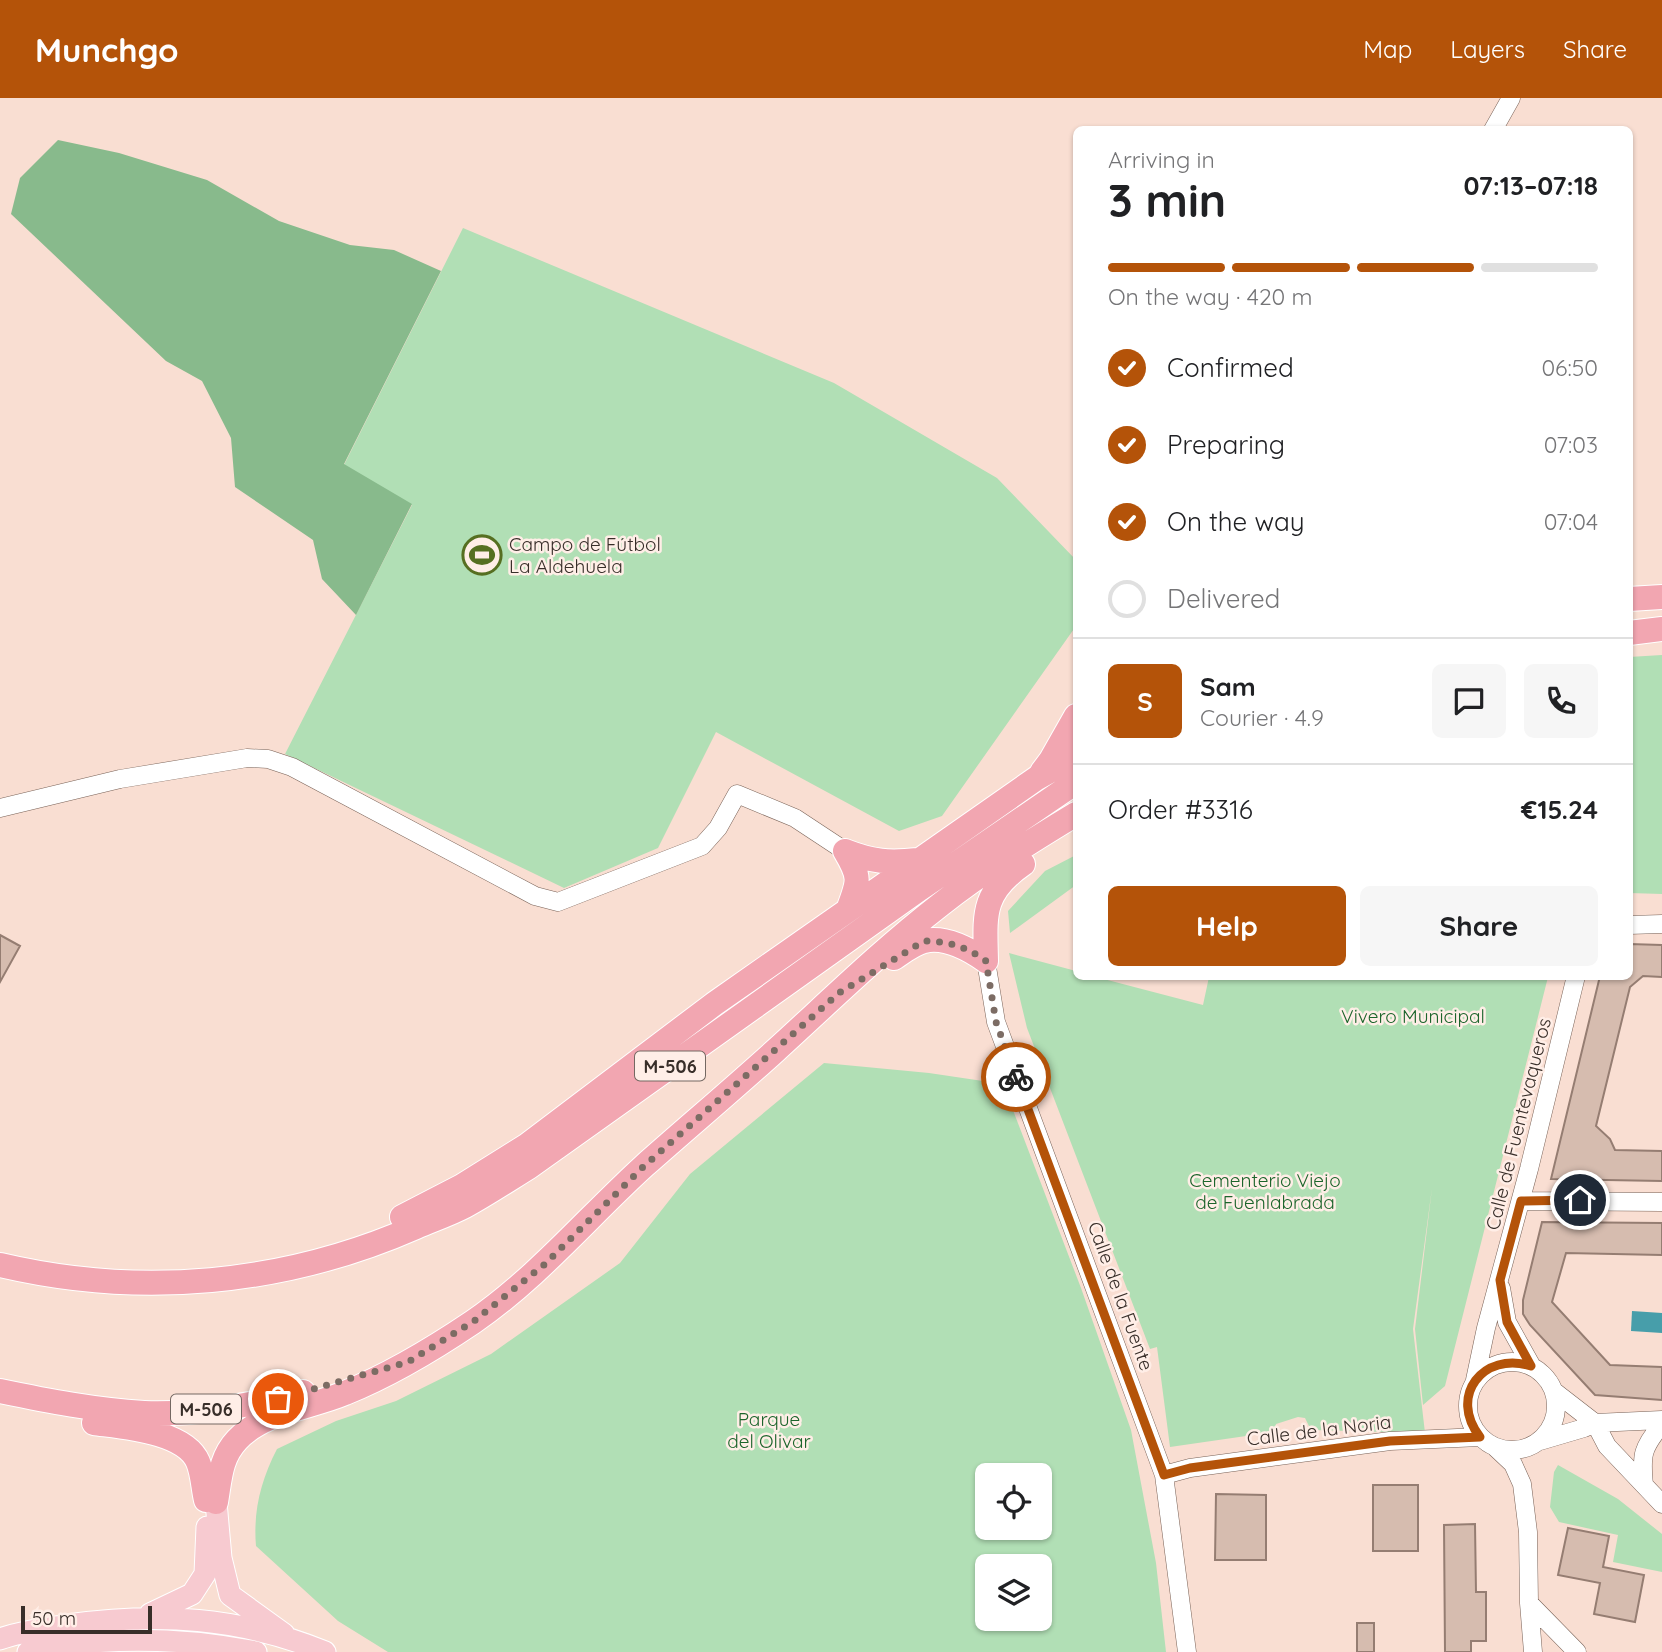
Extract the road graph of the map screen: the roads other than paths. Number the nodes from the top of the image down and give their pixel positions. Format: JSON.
{"nodes":[{"id":1,"x":1511,"y":98,"type":"edge"},
{"id":2,"x":1495,"y":126,"type":"edge"},
{"id":3,"x":1662,"y":597,"type":"edge"},
{"id":4,"x":1633,"y":598,"type":"edge"},
{"id":5,"x":1662,"y":629,"type":"edge"},
{"id":6,"x":1633,"y":633,"type":"edge"},
{"id":7,"x":1073,"y":721,"type":"edge"},
{"id":8,"x":1073,"y":758,"type":"edge"},
{"id":9,"x":1037,"y":778,"type":"junction"},
{"id":10,"x":1073,"y":784,"type":"edge"},
{"id":11,"x":0,"y":808,"type":"edge"},
{"id":12,"x":1073,"y":816,"type":"edge"},
{"id":13,"x":1073,"y":823,"type":"edge"},
{"id":14,"x":845,"y":851,"type":"junction"},
{"id":15,"x":919,"y":860,"type":"junction"},
{"id":16,"x":848,"y":910,"type":"junction"},
{"id":17,"x":1662,"y":924,"type":"edge"},
{"id":18,"x":1633,"y":925,"type":"edge"},
{"id":19,"x":986,"y":961,"type":"junction"},
{"id":20,"x":1575,"y":980,"type":"edge"},
{"id":21,"x":839,"y":993,"type":"junction"},
{"id":22,"x":1521,"y":1201,"type":"junction"},
{"id":23,"x":1662,"y":1202,"type":"edge"},
{"id":24,"x":0,"y":1265,"type":"edge"},
{"id":25,"x":231,"y":1279,"type":"junction"},
{"id":26,"x":1500,"y":1280,"type":"junction"},
{"id":27,"x":408,"y":1362,"type":"junction"},
{"id":28,"x":1531,"y":1366,"type":"junction"},
{"id":29,"x":1475,"y":1380,"type":"junction"},
{"id":30,"x":1555,"y":1392,"type":"junction"},
{"id":31,"x":0,"y":1393,"type":"edge"},
{"id":32,"x":1662,"y":1422,"type":"edge"},
{"id":33,"x":1594,"y":1423,"type":"junction"},
{"id":34,"x":1480,"y":1437,"type":"junction"},
{"id":35,"x":1536,"y":1443,"type":"junction"},
{"id":36,"x":1495,"y":1447,"type":"junction"},
{"id":37,"x":1164,"y":1475,"type":"junction"},
{"id":38,"x":1522,"y":1484,"type":"junction"},
{"id":39,"x":1644,"y":1485,"type":"junction"},
{"id":40,"x":211,"y":1501,"type":"junction"},
{"id":41,"x":1662,"y":1504,"type":"edge"},
{"id":42,"x":1529,"y":1603,"type":"junction"},
{"id":43,"x":143,"y":1617,"type":"junction"},
{"id":44,"x":288,"y":1637,"type":"junction"},
{"id":45,"x":0,"y":1639,"type":"edge"},
{"id":46,"x":28,"y":1652,"type":"edge"},
{"id":47,"x":256,"y":1652,"type":"edge"},
{"id":48,"x":325,"y":1652,"type":"edge"},
{"id":49,"x":1187,"y":1652,"type":"edge"},
{"id":50,"x":1533,"y":1652,"type":"edge"},
{"id":51,"x":1577,"y":1652,"type":"edge"}],
"edges":[{"from":1,"to":2,"type":"street"},
{"from":3,"to":4,"type":"highway"},
{"from":5,"to":6,"type":"highway"},
{"from":7,"to":9,"type":"highway"},
{"from":8,"to":9,"type":"highway"},
{"from":9,"to":15,"type":"highway"},
{"from":10,"to":25,"type":"highway","number":"M-506"},
{"from":11,"to":14,"type":"street"},
{"from":12,"to":21,"type":"highway","number":"M-506"},
{"from":13,"to":19,"type":"highway"},
{"from":14,"to":15,"type":"highway"},
{"from":14,"to":16,"type":"highway"},
{"from":15,"to":16,"type":"highway"},
{"from":16,"to":25,"type":"highway"},
{"from":17,"to":18,"type":"street"},
{"from":19,"to":21,"type":"highway"},
{"from":19,"to":37,"type":"street","name":"Calle de la Fuente"},
{"from":20,"to":22,"type":"street","name":"Calle de Fuentevaqueros"},
{"from":21,"to":27,"type":"highway","number":"M-506"},
{"from":22,"to":23,"type":"street"},
{"from":22,"to":26,"type":"street","name":"Calle de Fuentevaqueros"},
{"from":24,"to":25,"type":"highway","number":"M-506"},
{"from":26,"to":28,"type":"street","name":"Calle de Fuentevaqueros"},
{"from":26,"to":29,"type":"street","name":"Calle de Fuentevaqueros"},
{"from":27,"to":31,"type":"highway","number":"M-506"},
{"from":27,"to":40,"type":"highway"},
{"from":28,"to":29,"type":"street"},
{"from":28,"to":30,"type":"street"},
{"from":29,"to":34,"type":"street"},
{"from":30,"to":33,"type":"street"},
{"from":30,"to":35,"type":"street"},
{"from":31,"to":40,"type":"highway"},
{"from":32,"to":33,"type":"street"},
{"from":32,"to":39,"type":"street"},
{"from":33,"to":35,"type":"street"},
{"from":33,"to":39,"type":"street"},
{"from":34,"to":36,"type":"street"},
{"from":34,"to":37,"type":"street","name":"Calle de la Noria"},
{"from":35,"to":36,"type":"street"},
{"from":35,"to":38,"type":"street"},
{"from":36,"to":38,"type":"street"},
{"from":37,"to":49,"type":"street","name":"Calle de la Fuente"},
{"from":38,"to":42,"type":"street"},
{"from":39,"to":41,"type":"street"},
{"from":40,"to":43,"type":"main road"},
{"from":40,"to":44,"type":"main road"},
{"from":42,"to":50,"type":"street"},
{"from":42,"to":51,"type":"street"},
{"from":43,"to":44,"type":"main road"},
{"from":43,"to":45,"type":"main road"},
{"from":44,"to":48,"type":"main road"},
{"from":46,"to":47,"type":"main road"}]}
